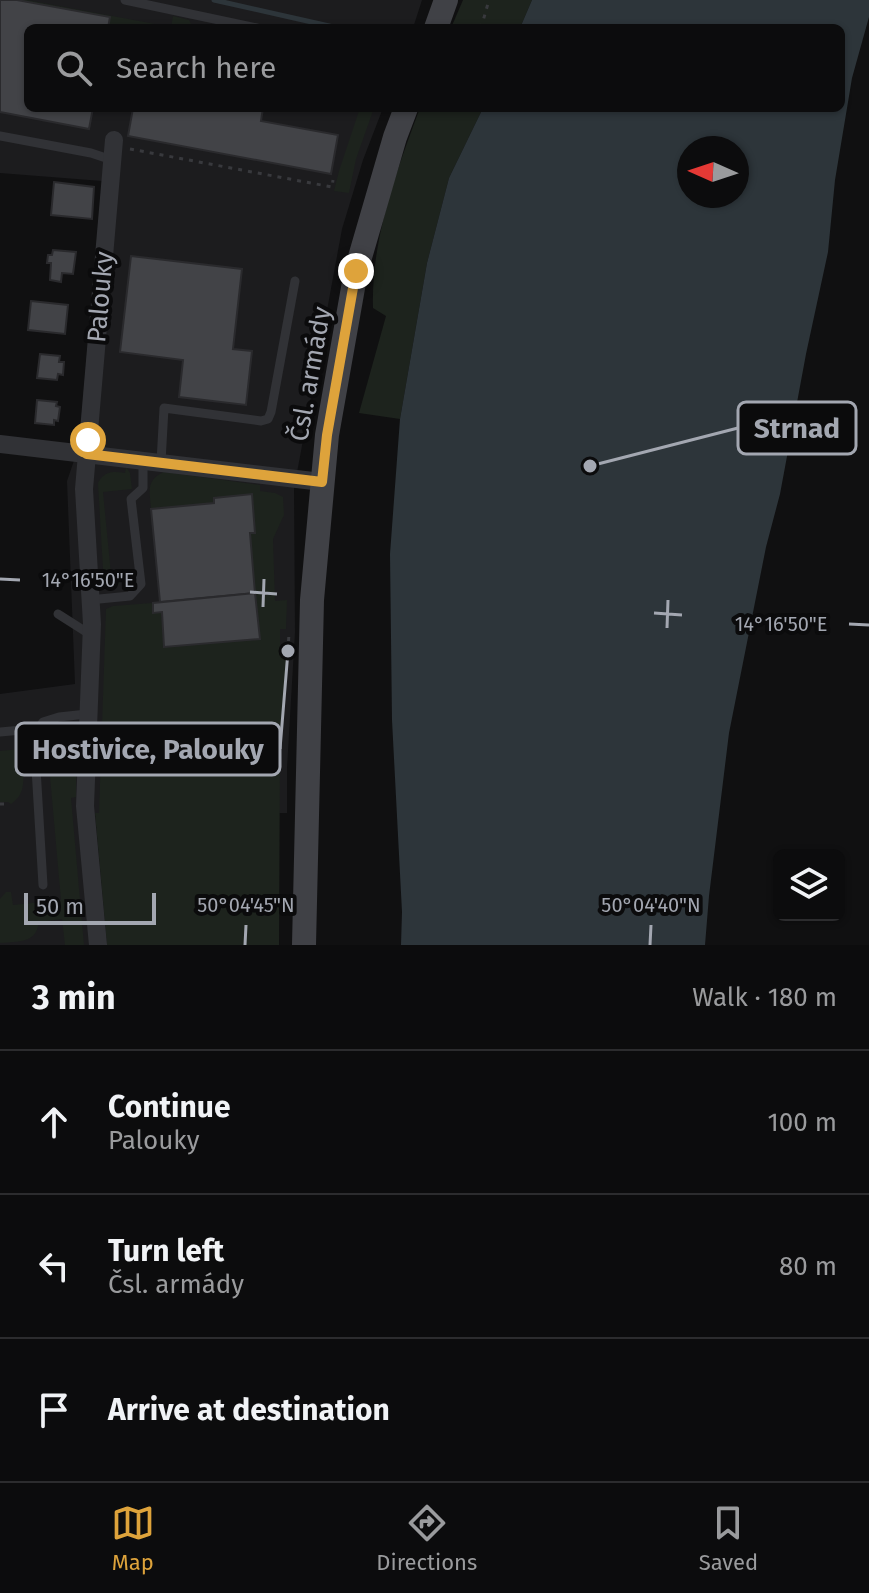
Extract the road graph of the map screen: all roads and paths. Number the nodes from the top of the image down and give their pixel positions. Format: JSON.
{"nodes":[{"id":1,"x":125,"y":0,"type":"edge"},
{"id":2,"x":446,"y":0,"type":"edge"},
{"id":3,"x":489,"y":0,"type":"edge"},
{"id":4,"x":238,"y":24,"type":"edge"},
{"id":5,"x":437,"y":24,"type":"edge"},
{"id":6,"x":482,"y":24,"type":"edge"},
{"id":7,"x":404,"y":112,"type":"edge"},
{"id":8,"x":0,"y":136,"type":"edge"},
{"id":9,"x":113,"y":149,"type":"junction"},
{"id":10,"x":333,"y":180,"type":"dead end"},
{"id":11,"x":295,"y":281,"type":"dead end"},
{"id":12,"x":0,"y":444,"type":"edge"},
{"id":13,"x":87,"y":454,"type":"junction"},
{"id":14,"x":152,"y":461,"type":"junction"},
{"id":15,"x":322,"y":482,"type":"junction"},
{"id":16,"x":89,"y":600,"type":"junction"},
{"id":17,"x":58,"y":614,"type":"dead end"},
{"id":18,"x":91,"y":635,"type":"junction"},
{"id":19,"x":87,"y":714,"type":"junction"},
{"id":20,"x":0,"y":732,"type":"edge"},
{"id":21,"x":34,"y":735,"type":"junction"},
{"id":22,"x":0,"y":804,"type":"edge"},
{"id":23,"x":6,"y":804,"type":"dead end"},
{"id":24,"x":43,"y":885,"type":"dead end"},
{"id":25,"x":98,"y":945,"type":"edge"},
{"id":26,"x":304,"y":945,"type":"edge"}],
"edges":[{"from":1,"to":4,"type":"lane"},
{"from":2,"to":5,"type":"main road"},
{"from":3,"to":6,"type":"path"},
{"from":7,"to":15,"type":"main road","name":"Čsl. armády"},
{"from":8,"to":9,"type":"lane"},
{"from":9,"to":10,"type":"path"},
{"from":9,"to":13,"type":"street","name":"Palouky"},
{"from":11,"to":14,"type":"lane"},
{"from":12,"to":13,"type":"street"},
{"from":13,"to":14,"type":"street"},
{"from":13,"to":16,"type":"street","name":"Palouky"},
{"from":14,"to":15,"type":"street"},
{"from":14,"to":16,"type":"lane"},
{"from":15,"to":26,"type":"main road","name":"Čsl. armády"},
{"from":16,"to":18,"type":"street","name":"Palouky"},
{"from":17,"to":18,"type":"lane"},
{"from":18,"to":19,"type":"street","name":"Palouky"},
{"from":19,"to":21,"type":"lane"},
{"from":19,"to":25,"type":"street","name":"Palouky"},
{"from":20,"to":21,"type":"lane"},
{"from":21,"to":24,"type":"lane"},
{"from":22,"to":23,"type":"path"}]}
